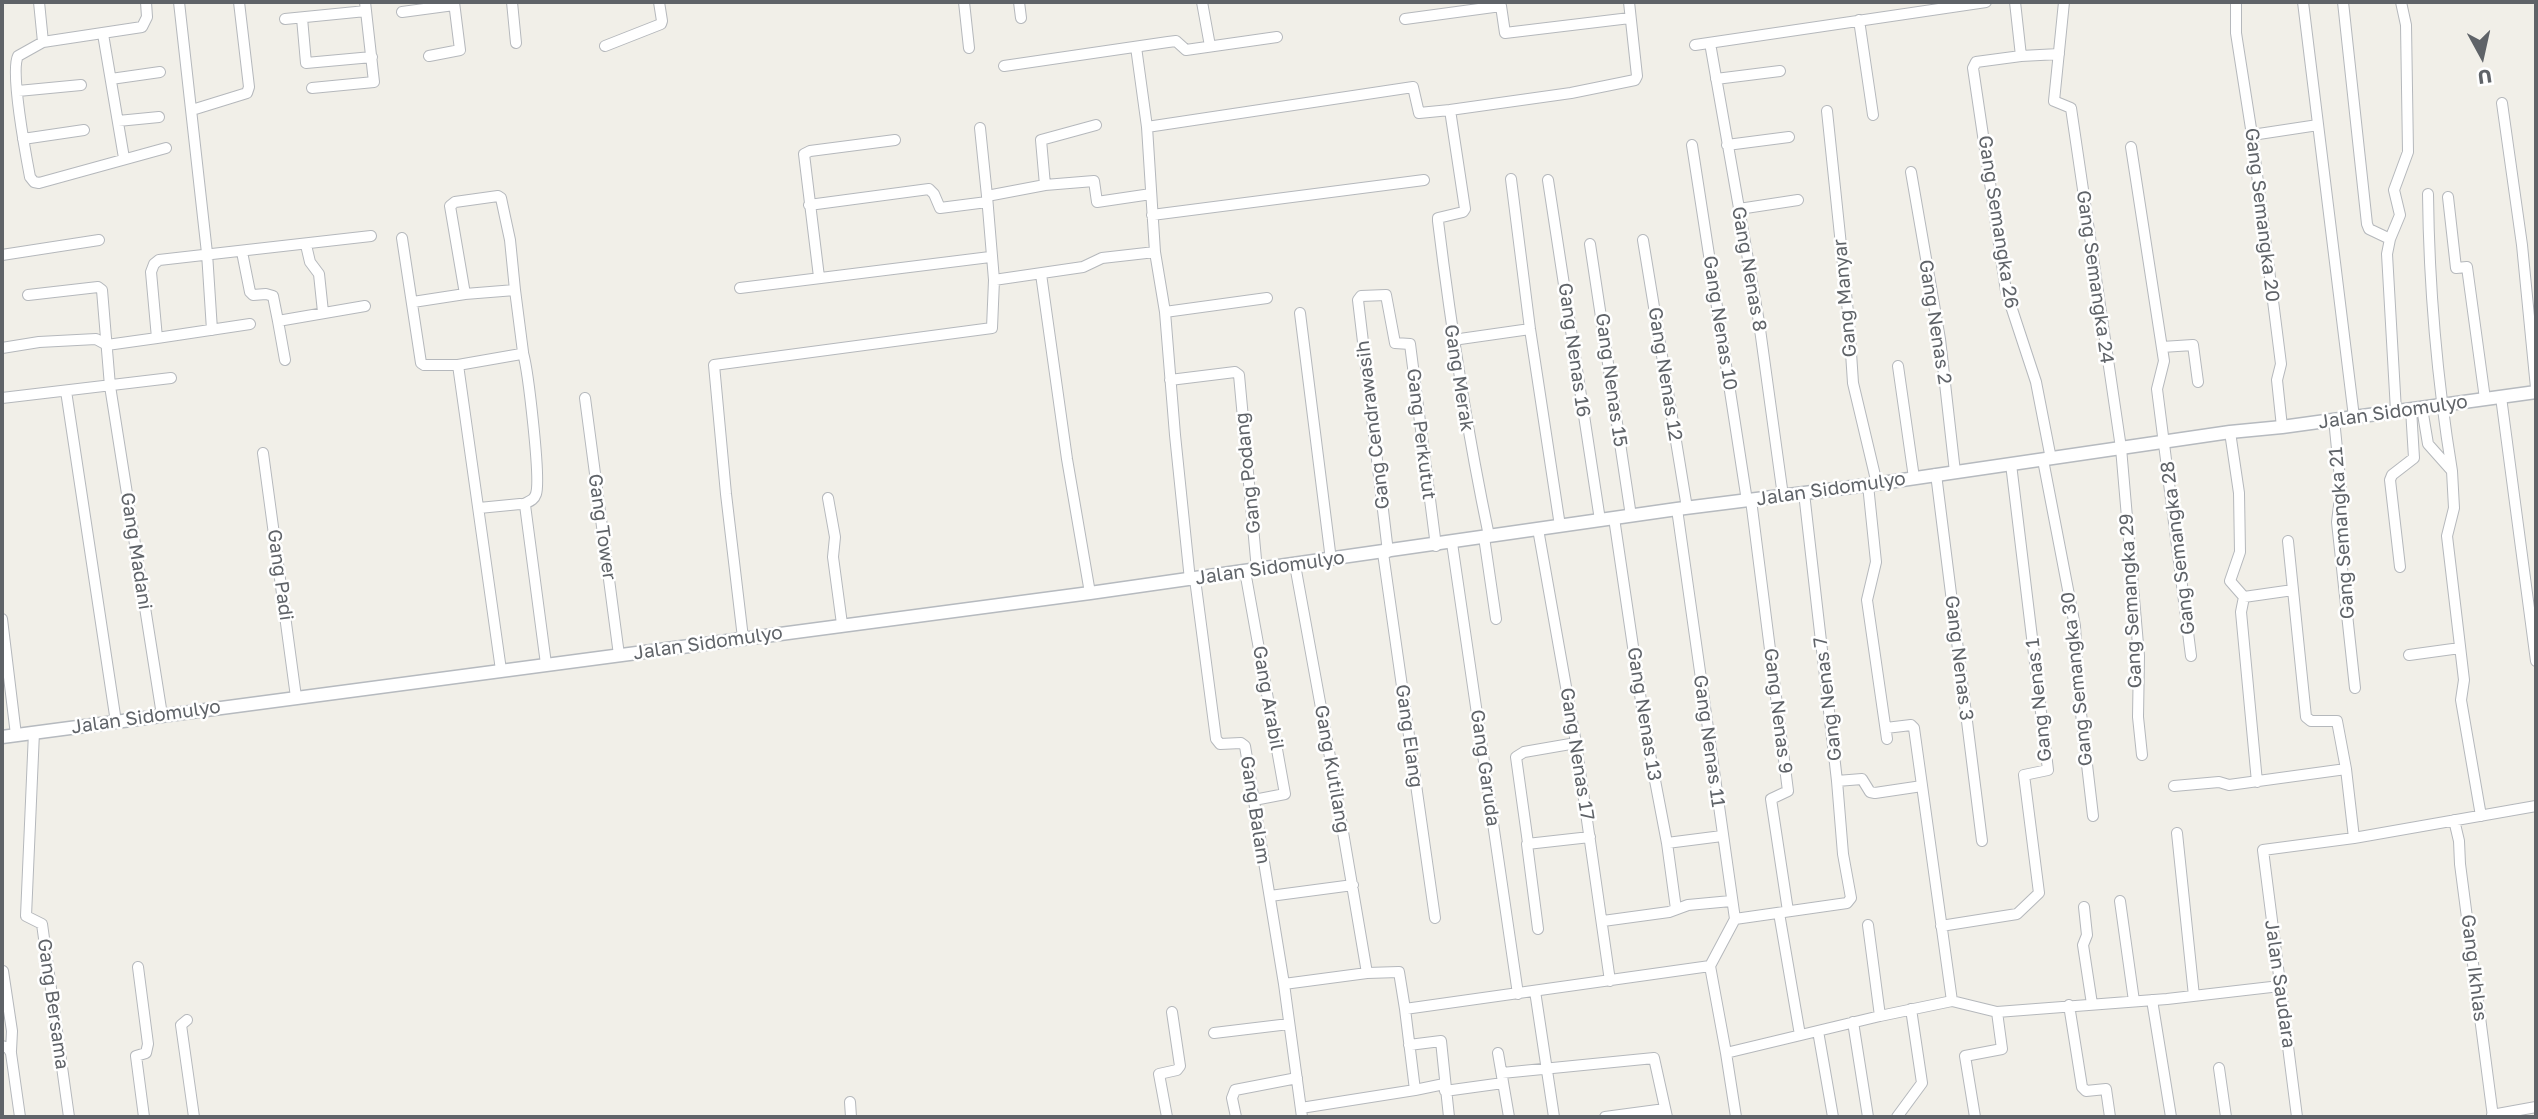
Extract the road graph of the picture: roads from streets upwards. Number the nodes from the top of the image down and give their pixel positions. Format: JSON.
{"nodes":[{"id":1,"x":39,"y":2,"type":"edge"},
{"id":2,"x":146,"y":2,"type":"edge"},
{"id":3,"x":179,"y":2,"type":"edge"},
{"id":4,"x":239,"y":2,"type":"edge"},
{"id":5,"x":512,"y":2,"type":"edge"},
{"id":6,"x":659,"y":2,"type":"edge"},
{"id":7,"x":964,"y":2,"type":"edge"},
{"id":8,"x":1019,"y":2,"type":"edge"},
{"id":9,"x":1202,"y":2,"type":"edge"},
{"id":10,"x":1629,"y":2,"type":"edge"},
{"id":11,"x":1986,"y":2,"type":"edge"},
{"id":12,"x":2015,"y":2,"type":"edge"},
{"id":13,"x":2064,"y":2,"type":"edge"},
{"id":14,"x":2303,"y":2,"type":"edge"},
{"id":15,"x":2343,"y":2,"type":"edge"},
{"id":16,"x":454,"y":3,"type":"edge"},
{"id":17,"x":2235,"y":3,"type":"edge"},
{"id":18,"x":1501,"y":4,"type":"edge"},
{"id":19,"x":366,"y":7,"type":"edge"},
{"id":20,"x":2402,"y":7,"type":"edge"},
{"id":21,"x":402,"y":12,"type":"dead end"},
{"id":22,"x":302,"y":18,"type":"junction"},
{"id":23,"x":1021,"y":18,"type":"dead end"},
{"id":24,"x":1630,"y":18,"type":"junction"},
{"id":25,"x":285,"y":19,"type":"dead end"},
{"id":26,"x":1405,"y":19,"type":"dead end"},
{"id":27,"x":1859,"y":20,"type":"junction"},
{"id":28,"x":103,"y":34,"type":"junction"},
{"id":29,"x":1277,"y":37,"type":"dead end"},
{"id":30,"x":43,"y":43,"type":"junction"},
{"id":31,"x":516,"y":43,"type":"dead end"},
{"id":32,"x":1712,"y":43,"type":"junction"},
{"id":33,"x":1695,"y":45,"type":"dead end"},
{"id":34,"x":605,"y":46,"type":"dead end"},
{"id":35,"x":1210,"y":46,"type":"junction"},
{"id":36,"x":1136,"y":47,"type":"junction"},
{"id":37,"x":969,"y":48,"type":"dead end"},
{"id":38,"x":2059,"y":54,"type":"junction"},
{"id":39,"x":429,"y":56,"type":"dead end"},
{"id":40,"x":2021,"y":56,"type":"junction"},
{"id":41,"x":372,"y":57,"type":"junction"},
{"id":42,"x":1004,"y":66,"type":"dead end"},
{"id":43,"x":1780,"y":71,"type":"dead end"},
{"id":44,"x":160,"y":72,"type":"dead end"},
{"id":45,"x":111,"y":79,"type":"junction"},
{"id":46,"x":1716,"y":79,"type":"junction"},
{"id":47,"x":80,"y":85,"type":"dead end"},
{"id":48,"x":312,"y":88,"type":"dead end"},
{"id":49,"x":18,"y":91,"type":"junction"},
{"id":50,"x":2502,"y":103,"type":"dead end"},
{"id":51,"x":192,"y":110,"type":"junction"},
{"id":52,"x":1450,"y":110,"type":"junction"},
{"id":53,"x":1827,"y":111,"type":"dead end"},
{"id":54,"x":1873,"y":116,"type":"dead end"},
{"id":55,"x":159,"y":117,"type":"dead end"},
{"id":56,"x":118,"y":121,"type":"junction"},
{"id":57,"x":1096,"y":125,"type":"dead end"},
{"id":58,"x":2318,"y":125,"type":"junction"},
{"id":59,"x":1147,"y":127,"type":"junction"},
{"id":60,"x":980,"y":128,"type":"dead end"},
{"id":61,"x":84,"y":130,"type":"dead end"},
{"id":62,"x":2252,"y":135,"type":"junction"},
{"id":63,"x":1789,"y":137,"type":"dead end"},
{"id":64,"x":23,"y":139,"type":"junction"},
{"id":65,"x":895,"y":139,"type":"dead end"},
{"id":66,"x":1692,"y":145,"type":"dead end"},
{"id":67,"x":1727,"y":145,"type":"junction"},
{"id":68,"x":2131,"y":147,"type":"dead end"},
{"id":69,"x":166,"y":148,"type":"dead end"},
{"id":70,"x":124,"y":158,"type":"junction"},
{"id":71,"x":1911,"y":172,"type":"dead end"},
{"id":72,"x":1511,"y":179,"type":"dead end"},
{"id":73,"x":1424,"y":180,"type":"dead end"},
{"id":74,"x":1548,"y":180,"type":"dead end"},
{"id":75,"x":1045,"y":185,"type":"junction"},
{"id":76,"x":1151,"y":194,"type":"junction"},
{"id":77,"x":2428,"y":194,"type":"dead end"},
{"id":78,"x":2448,"y":197,"type":"dead end"},
{"id":79,"x":987,"y":199,"type":"junction"},
{"id":80,"x":1798,"y":200,"type":"dead end"},
{"id":81,"x":809,"y":205,"type":"junction"},
{"id":82,"x":1738,"y":208,"type":"junction"},
{"id":83,"x":1152,"y":215,"type":"junction"},
{"id":84,"x":371,"y":236,"type":"dead end"},
{"id":85,"x":402,"y":238,"type":"dead end"},
{"id":86,"x":2390,"y":239,"type":"junction"},
{"id":87,"x":99,"y":240,"type":"dead end"},
{"id":88,"x":1643,"y":240,"type":"dead end"},
{"id":89,"x":1590,"y":244,"type":"dead end"},
{"id":90,"x":306,"y":245,"type":"junction"},
{"id":91,"x":242,"y":252,"type":"junction"},
{"id":92,"x":1155,"y":252,"type":"junction"},
{"id":93,"x":207,"y":253,"type":"junction"},
{"id":94,"x":2,"y":255,"type":"edge"},
{"id":95,"x":990,"y":257,"type":"junction"},
{"id":96,"x":1041,"y":274,"type":"junction"},
{"id":97,"x":819,"y":277,"type":"junction"},
{"id":98,"x":994,"y":280,"type":"junction"},
{"id":99,"x":740,"y":288,"type":"dead end"},
{"id":100,"x":515,"y":290,"type":"junction"},
{"id":101,"x":465,"y":294,"type":"junction"},
{"id":102,"x":29,"y":295,"type":"dead end"},
{"id":103,"x":1267,"y":298,"type":"dead end"},
{"id":104,"x":1359,"y":298,"type":"joint"},
{"id":105,"x":413,"y":302,"type":"junction"},
{"id":106,"x":365,"y":306,"type":"dead end"},
{"id":107,"x":323,"y":312,"type":"junction"},
{"id":108,"x":1165,"y":312,"type":"junction"},
{"id":109,"x":1300,"y":313,"type":"dead end"},
{"id":110,"x":278,"y":321,"type":"junction"},
{"id":111,"x":250,"y":324,"type":"dead end"},
{"id":112,"x":1530,"y":329,"type":"junction"},
{"id":113,"x":212,"y":330,"type":"junction"},
{"id":114,"x":157,"y":338,"type":"junction"},
{"id":115,"x":1453,"y":340,"type":"junction"},
{"id":116,"x":107,"y":345,"type":"junction"},
{"id":117,"x":2162,"y":347,"type":"junction"},
{"id":118,"x":2,"y":348,"type":"edge"},
{"id":119,"x":523,"y":353,"type":"junction"},
{"id":120,"x":285,"y":360,"type":"dead end"},
{"id":121,"x":458,"y":365,"type":"junction"},
{"id":122,"x":1898,"y":366,"type":"dead end"},
{"id":123,"x":171,"y":378,"type":"dead end"},
{"id":124,"x":1170,"y":380,"type":"junction"},
{"id":125,"x":2198,"y":382,"type":"dead end"},
{"id":126,"x":110,"y":386,"type":"junction"},
{"id":127,"x":2536,"y":390,"type":"edge"},
{"id":128,"x":66,"y":391,"type":"junction"},
{"id":129,"x":2501,"y":397,"type":"junction"},
{"id":130,"x":2,"y":398,"type":"edge"},
{"id":131,"x":585,"y":398,"type":"dead end"},
{"id":132,"x":2485,"y":399,"type":"junction"},
{"id":133,"x":2442,"y":405,"type":"junction"},
{"id":134,"x":2416,"y":408,"type":"junction"},
{"id":135,"x":2396,"y":411,"type":"junction"},
{"id":136,"x":2354,"y":417,"type":"junction"},
{"id":137,"x":2328,"y":420,"type":"junction"},
{"id":138,"x":2282,"y":427,"type":"junction"},
{"id":139,"x":2230,"y":432,"type":"junction"},
{"id":140,"x":2165,"y":441,"type":"junction"},
{"id":141,"x":2121,"y":448,"type":"junction"},
{"id":142,"x":263,"y":453,"type":"dead end"},
{"id":143,"x":2047,"y":459,"type":"junction"},
{"id":144,"x":2011,"y":464,"type":"junction"},
{"id":145,"x":2452,"y":471,"type":"junction"},
{"id":146,"x":1955,"y":472,"type":"junction"},
{"id":147,"x":1936,"y":474,"type":"junction"},
{"id":148,"x":1914,"y":478,"type":"junction"},
{"id":149,"x":1872,"y":484,"type":"junction"},
{"id":150,"x":1804,"y":493,"type":"junction"},
{"id":151,"x":1783,"y":496,"type":"junction"},
{"id":152,"x":828,"y":498,"type":"dead end"},
{"id":153,"x":1749,"y":500,"type":"junction"},
{"id":154,"x":524,"y":504,"type":"junction"},
{"id":155,"x":479,"y":508,"type":"junction"},
{"id":156,"x":1682,"y":509,"type":"junction"},
{"id":157,"x":1631,"y":516,"type":"junction"},
{"id":158,"x":1607,"y":519,"type":"junction"},
{"id":159,"x":1560,"y":526,"type":"junction"},
{"id":160,"x":1538,"y":529,"type":"junction"},
{"id":161,"x":1487,"y":536,"type":"junction"},
{"id":162,"x":2288,"y":541,"type":"dead end"},
{"id":163,"x":1452,"y":543,"type":"junction"},
{"id":164,"x":1436,"y":545,"type":"junction"},
{"id":165,"x":1386,"y":552,"type":"junction"},
{"id":166,"x":1331,"y":560,"type":"junction"},
{"id":167,"x":1295,"y":565,"type":"junction"},
{"id":168,"x":2400,"y":567,"type":"dead end"},
{"id":169,"x":1251,"y":571,"type":"junction"},
{"id":170,"x":1192,"y":579,"type":"junction"},
{"id":171,"x":2237,"y":588,"type":"junction"},
{"id":172,"x":2293,"y":590,"type":"junction"},
{"id":173,"x":1090,"y":593,"type":"junction"},
{"id":174,"x":2,"y":619,"type":"edge"},
{"id":175,"x":1496,"y":619,"type":"dead end"},
{"id":176,"x":842,"y":624,"type":"junction"},
{"id":177,"x":743,"y":638,"type":"junction"},
{"id":178,"x":2460,"y":648,"type":"junction"},
{"id":179,"x":619,"y":655,"type":"junction"},
{"id":180,"x":2409,"y":655,"type":"dead end"},
{"id":181,"x":2191,"y":656,"type":"dead end"},
{"id":182,"x":2536,"y":661,"type":"edge"},
{"id":183,"x":546,"y":664,"type":"junction"},
{"id":184,"x":501,"y":670,"type":"junction"},
{"id":185,"x":2355,"y":688,"type":"dead end"},
{"id":186,"x":296,"y":697,"type":"junction"},
{"id":187,"x":162,"y":715,"type":"junction"},
{"id":188,"x":116,"y":722,"type":"junction"},
{"id":189,"x":34,"y":732,"type":"junction"},
{"id":190,"x":16,"y":735,"type":"junction"},
{"id":191,"x":2,"y":737,"type":"edge"},
{"id":192,"x":1576,"y":743,"type":"junction"},
{"id":193,"x":2142,"y":755,"type":"dead end"},
{"id":194,"x":2346,"y":769,"type":"junction"},
{"id":195,"x":1837,"y":781,"type":"junction"},
{"id":196,"x":2257,"y":782,"type":"junction"},
{"id":197,"x":1922,"y":786,"type":"junction"},
{"id":198,"x":2174,"y":786,"type":"dead end"},
{"id":199,"x":1254,"y":800,"type":"junction"},
{"id":200,"x":2536,"y":806,"type":"edge"},
{"id":201,"x":2094,"y":816,"type":"dead end"},
{"id":202,"x":2481,"y":816,"type":"junction"},
{"id":203,"x":2455,"y":820,"type":"junction"},
{"id":204,"x":2177,"y":833,"type":"dead end"},
{"id":205,"x":1722,"y":836,"type":"junction"},
{"id":206,"x":1590,"y":837,"type":"junction"},
{"id":207,"x":2354,"y":838,"type":"junction"},
{"id":208,"x":1982,"y":841,"type":"dead end"},
{"id":209,"x":1528,"y":843,"type":"junction"},
{"id":210,"x":1667,"y":843,"type":"junction"},
{"id":211,"x":1353,"y":885,"type":"junction"},
{"id":212,"x":1270,"y":896,"type":"junction"},
{"id":213,"x":1731,"y":901,"type":"junction"},
{"id":214,"x":2120,"y":901,"type":"dead end"},
{"id":215,"x":2084,"y":906,"type":"dead end"},
{"id":216,"x":1676,"y":909,"type":"junction"},
{"id":217,"x":1783,"y":912,"type":"junction"},
{"id":218,"x":1435,"y":918,"type":"dead end"},
{"id":219,"x":1735,"y":919,"type":"junction"},
{"id":220,"x":1603,"y":921,"type":"junction"},
{"id":221,"x":1868,"y":925,"type":"dead end"},
{"id":222,"x":1941,"y":926,"type":"junction"},
{"id":223,"x":1538,"y":929,"type":"dead end"},
{"id":224,"x":1710,"y":966,"type":"junction"},
{"id":225,"x":138,"y":967,"type":"dead end"},
{"id":226,"x":3,"y":971,"type":"edge"},
{"id":227,"x":1367,"y":973,"type":"junction"},
{"id":228,"x":1610,"y":981,"type":"junction"},
{"id":229,"x":1284,"y":984,"type":"junction"},
{"id":230,"x":2280,"y":986,"type":"junction"},
{"id":231,"x":1535,"y":991,"type":"junction"},
{"id":232,"x":1518,"y":994,"type":"junction"},
{"id":233,"x":2194,"y":996,"type":"junction"},
{"id":234,"x":2152,"y":1000,"type":"junction"},
{"id":235,"x":1952,"y":1001,"type":"junction"},
{"id":236,"x":2134,"y":1001,"type":"junction"},
{"id":237,"x":2092,"y":1004,"type":"junction"},
{"id":238,"x":2069,"y":1005,"type":"junction"},
{"id":239,"x":1405,"y":1009,"type":"junction"},
{"id":240,"x":1911,"y":1009,"type":"junction"},
{"id":241,"x":1172,"y":1012,"type":"dead end"},
{"id":242,"x":1997,"y":1012,"type":"junction"},
{"id":243,"x":1880,"y":1016,"type":"junction"},
{"id":244,"x":187,"y":1020,"type":"dead end"},
{"id":245,"x":1853,"y":1022,"type":"junction"},
{"id":246,"x":1289,"y":1024,"type":"junction"},
{"id":247,"x":1818,"y":1031,"type":"junction"},
{"id":248,"x":1214,"y":1033,"type":"dead end"},
{"id":249,"x":1800,"y":1035,"type":"junction"},
{"id":250,"x":1409,"y":1045,"type":"junction"},
{"id":251,"x":6,"y":1049,"type":"edge"},
{"id":252,"x":1498,"y":1053,"type":"dead end"},
{"id":253,"x":1726,"y":1053,"type":"junction"},
{"id":254,"x":1547,"y":1067,"type":"junction"},
{"id":255,"x":2219,"y":1068,"type":"dead end"},
{"id":256,"x":1297,"y":1078,"type":"junction"},
{"id":257,"x":1503,"y":1078,"type":"junction"},
{"id":258,"x":1444,"y":1087,"type":"junction"},
{"id":259,"x":1415,"y":1090,"type":"junction"},
{"id":260,"x":850,"y":1102,"type":"dead end"},
{"id":261,"x":2536,"y":1107,"type":"edge"},
{"id":262,"x":1301,"y":1112,"type":"edge"},
{"id":263,"x":1666,"y":1113,"type":"edge"},
{"id":264,"x":1605,"y":1116,"type":"edge"},
{"id":265,"x":2493,"y":1116,"type":"edge"},
{"id":266,"x":20,"y":1117,"type":"edge"},
{"id":267,"x":69,"y":1117,"type":"edge"},
{"id":268,"x":144,"y":1117,"type":"edge"},
{"id":269,"x":194,"y":1117,"type":"edge"},
{"id":270,"x":851,"y":1117,"type":"edge"},
{"id":271,"x":1167,"y":1117,"type":"edge"},
{"id":272,"x":1236,"y":1117,"type":"edge"},
{"id":273,"x":1449,"y":1117,"type":"edge"},
{"id":274,"x":1509,"y":1117,"type":"edge"},
{"id":275,"x":1555,"y":1117,"type":"edge"},
{"id":276,"x":1736,"y":1117,"type":"edge"},
{"id":277,"x":1833,"y":1117,"type":"edge"},
{"id":278,"x":1868,"y":1117,"type":"edge"},
{"id":279,"x":1897,"y":1117,"type":"edge"},
{"id":280,"x":1975,"y":1117,"type":"edge"},
{"id":281,"x":2110,"y":1117,"type":"edge"},
{"id":282,"x":2171,"y":1117,"type":"edge"},
{"id":283,"x":2226,"y":1117,"type":"edge"},
{"id":284,"x":2297,"y":1117,"type":"edge"}],
"edges":[{"from":1,"to":30,"type":"street"},
{"from":2,"to":28,"type":"street"},
{"from":3,"to":51,"type":"street"},
{"from":4,"to":51,"type":"street"},
{"from":5,"to":31,"type":"street"},
{"from":6,"to":34,"type":"street"},
{"from":7,"to":37,"type":"street"},
{"from":8,"to":23,"type":"street"},
{"from":9,"to":35,"type":"street"},
{"from":10,"to":24,"type":"street"},
{"from":11,"to":27,"type":"street"},
{"from":12,"to":40,"type":"street"},
{"from":13,"to":38,"type":"street"},
{"from":14,"to":58,"type":"street"},
{"from":15,"to":86,"type":"street"},
{"from":16,"to":21,"type":"street"},
{"from":16,"to":39,"type":"street"},
{"from":17,"to":62,"type":"street","name":"Gang Semangka 20"},
{"from":18,"to":24,"type":"street"},
{"from":18,"to":26,"type":"street"},
{"from":19,"to":22,"type":"street"},
{"from":19,"to":41,"type":"street"},
{"from":20,"to":86,"type":"street"},
{"from":22,"to":25,"type":"street"},
{"from":22,"to":41,"type":"street"},
{"from":24,"to":52,"type":"street"},
{"from":27,"to":32,"type":"street"},
{"from":27,"to":54,"type":"street"},
{"from":28,"to":30,"type":"street"},
{"from":28,"to":45,"type":"street"},
{"from":29,"to":35,"type":"street"},
{"from":30,"to":49,"type":"street"},
{"from":32,"to":33,"type":"street"},
{"from":32,"to":46,"type":"street","name":"Gang Nenas 8"},
{"from":35,"to":36,"type":"street"},
{"from":36,"to":42,"type":"street"},
{"from":36,"to":59,"type":"street"},
{"from":38,"to":40,"type":"street"},
{"from":38,"to":141,"type":"street","name":"Gang Semangka 24"},
{"from":40,"to":143,"type":"street","name":"Gang Semangka 26"},
{"from":41,"to":48,"type":"street"},
{"from":43,"to":46,"type":"street"},
{"from":44,"to":45,"type":"street"},
{"from":45,"to":56,"type":"street"},
{"from":46,"to":67,"type":"street","name":"Gang Nenas 8"},
{"from":47,"to":49,"type":"street"},
{"from":49,"to":64,"type":"street"},
{"from":50,"to":127,"type":"street"},
{"from":51,"to":93,"type":"street"},
{"from":52,"to":59,"type":"street"},
{"from":52,"to":115,"type":"street","name":"Gang Merak"},
{"from":53,"to":149,"type":"street","name":"Gang Manyar"},
{"from":55,"to":56,"type":"street"},
{"from":56,"to":70,"type":"street"},
{"from":57,"to":75,"type":"street"},
{"from":58,"to":62,"type":"street"},
{"from":58,"to":136,"type":"street"},
{"from":59,"to":76,"type":"street"},
{"from":60,"to":79,"type":"street"},
{"from":61,"to":64,"type":"street"},
{"from":62,"to":138,"type":"street","name":"Gang Semangka 20"},
{"from":63,"to":67,"type":"street"},
{"from":64,"to":70,"type":"street"},
{"from":65,"to":81,"type":"street"},
{"from":66,"to":153,"type":"street","name":"Gang Nenas 10"},
{"from":67,"to":82,"type":"street","name":"Gang Nenas 8"},
{"from":68,"to":117,"type":"street","name":"Gang Semangka 28"},
{"from":69,"to":70,"type":"street"},
{"from":71,"to":146,"type":"street","name":"Gang Nenas 2"},
{"from":72,"to":112,"type":"street"},
{"from":73,"to":83,"type":"street"},
{"from":74,"to":158,"type":"street","name":"Gang Nenas 16"},
{"from":75,"to":76,"type":"street"},
{"from":75,"to":79,"type":"street"},
{"from":76,"to":83,"type":"street"},
{"from":77,"to":133,"type":"street"},
{"from":78,"to":132,"type":"street"},
{"from":79,"to":81,"type":"street"},
{"from":79,"to":95,"type":"street"},
{"from":80,"to":82,"type":"street"},
{"from":81,"to":97,"type":"street"},
{"from":82,"to":151,"type":"street","name":"Gang Nenas 8"},
{"from":83,"to":92,"type":"street"},
{"from":84,"to":90,"type":"street"},
{"from":85,"to":105,"type":"street"},
{"from":86,"to":135,"type":"street"},
{"from":87,"to":94,"type":"street"},
{"from":88,"to":156,"type":"street","name":"Gang Nenas 12"},
{"from":89,"to":157,"type":"street","name":"Gang Nenas 15"},
{"from":90,"to":91,"type":"street"},
{"from":90,"to":107,"type":"street"},
{"from":91,"to":93,"type":"street"},
{"from":91,"to":110,"type":"street"},
{"from":92,"to":96,"type":"street"},
{"from":92,"to":108,"type":"street"},
{"from":93,"to":113,"type":"street"},
{"from":93,"to":114,"type":"street"},
{"from":95,"to":97,"type":"street"},
{"from":95,"to":98,"type":"street"},
{"from":96,"to":98,"type":"street"},
{"from":96,"to":173,"type":"street"},
{"from":97,"to":99,"type":"street"},
{"from":98,"to":177,"type":"street"},
{"from":100,"to":101,"type":"street"},
{"from":100,"to":101,"type":"street"},
{"from":100,"to":119,"type":"street"},
{"from":101,"to":105,"type":"street"},
{"from":102,"to":116,"type":"street","name":"Gang Madani"},
{"from":103,"to":108,"type":"street"},
{"from":104,"to":164,"type":"street","name":"Gang Perkutut"},
{"from":104,"to":165,"type":"street","name":"Gang Cendrawasih"},
{"from":105,"to":121,"type":"street"},
{"from":106,"to":107,"type":"street"},
{"from":107,"to":110,"type":"street"},
{"from":108,"to":124,"type":"street"},
{"from":109,"to":166,"type":"street"},
{"from":110,"to":120,"type":"street"},
{"from":111,"to":113,"type":"street"},
{"from":112,"to":115,"type":"street"},
{"from":112,"to":159,"type":"street"},
{"from":113,"to":114,"type":"street"},
{"from":114,"to":116,"type":"street"},
{"from":115,"to":161,"type":"street","name":"Gang Merak"},
{"from":116,"to":118,"type":"street"},
{"from":116,"to":126,"type":"street","name":"Gang Madani"},
{"from":117,"to":125,"type":"street"},
{"from":117,"to":140,"type":"street","name":"Gang Semangka 28"},
{"from":119,"to":121,"type":"street"},
{"from":119,"to":154,"type":"street"},
{"from":121,"to":155,"type":"street"},
{"from":122,"to":148,"type":"street"},
{"from":123,"to":126,"type":"street"},
{"from":124,"to":169,"type":"street","name":"Gang Podang"},
{"from":124,"to":170,"type":"street"},
{"from":126,"to":128,"type":"street"},
{"from":126,"to":187,"type":"street","name":"Gang Madani"},
{"from":127,"to":129,"type":"street","name":"Jalan Sidomulyo"},
{"from":128,"to":130,"type":"street"},
{"from":128,"to":188,"type":"street"},
{"from":129,"to":132,"type":"street","name":"Jalan Sidomulyo"},
{"from":129,"to":182,"type":"street"},
{"from":131,"to":179,"type":"street","name":"Gang Tower"},
{"from":132,"to":133,"type":"street","name":"Jalan Sidomulyo"},
{"from":133,"to":134,"type":"street","name":"Jalan Sidomulyo"},
{"from":133,"to":145,"type":"street"},
{"from":134,"to":135,"type":"street","name":"Jalan Sidomulyo"},
{"from":134,"to":145,"type":"street"},
{"from":134,"to":168,"type":"street"},
{"from":135,"to":136,"type":"street","name":"Jalan Sidomulyo"},
{"from":136,"to":137,"type":"street","name":"Jalan Sidomulyo"},
{"from":137,"to":138,"type":"street","name":"Jalan Sidomulyo"},
{"from":137,"to":185,"type":"street","name":"Gang Semangka 21"},
{"from":138,"to":139,"type":"street","name":"Jalan Sidomulyo"},
{"from":139,"to":140,"type":"street","name":"Jalan Sidomulyo"},
{"from":139,"to":171,"type":"street"},
{"from":140,"to":141,"type":"street","name":"Jalan Sidomulyo"},
{"from":140,"to":181,"type":"street","name":"Gang Semangka 28"},
{"from":141,"to":143,"type":"street","name":"Jalan Sidomulyo"},
{"from":141,"to":193,"type":"street","name":"Gang Semangka 29"},
{"from":142,"to":186,"type":"street","name":"Gang Padi"},
{"from":143,"to":144,"type":"street","name":"Jalan Sidomulyo"},
{"from":143,"to":201,"type":"street","name":"Gang Semangka 30"},
{"from":144,"to":146,"type":"street","name":"Jalan Sidomulyo"},
{"from":144,"to":222,"type":"street","name":"Gang Nenas 1"},
{"from":145,"to":178,"type":"street"},
{"from":146,"to":147,"type":"street","name":"Jalan Sidomulyo"},
{"from":147,"to":148,"type":"street","name":"Jalan Sidomulyo"},
{"from":147,"to":208,"type":"street","name":"Gang Nenas 3"},
{"from":148,"to":149,"type":"street","name":"Jalan Sidomulyo"},
{"from":149,"to":150,"type":"street","name":"Jalan Sidomulyo"},
{"from":149,"to":197,"type":"street","name":"Gang Manyar"},
{"from":150,"to":151,"type":"street","name":"Jalan Sidomulyo"},
{"from":150,"to":195,"type":"street","name":"Gang Nenas 7"},
{"from":151,"to":153,"type":"street","name":"Jalan Sidomulyo"},
{"from":152,"to":176,"type":"street"},
{"from":153,"to":156,"type":"street","name":"Jalan Sidomulyo"},
{"from":153,"to":217,"type":"street","name":"Gang Nenas 9"},
{"from":154,"to":155,"type":"street"},
{"from":154,"to":183,"type":"street"},
{"from":155,"to":184,"type":"street"},
{"from":156,"to":157,"type":"street","name":"Jalan Sidomulyo"},
{"from":156,"to":205,"type":"street","name":"Gang Nenas 11"},
{"from":157,"to":158,"type":"street","name":"Jalan Sidomulyo"},
{"from":158,"to":159,"type":"street","name":"Jalan Sidomulyo"},
{"from":158,"to":210,"type":"street","name":"Gang Nenas 13"},
{"from":159,"to":160,"type":"street","name":"Jalan Sidomulyo"},
{"from":160,"to":161,"type":"street","name":"Jalan Sidomulyo"},
{"from":160,"to":192,"type":"street","name":"Gang Nenas 17"},
{"from":161,"to":163,"type":"street","name":"Jalan Sidomulyo"},
{"from":161,"to":175,"type":"street","name":"Gang Merak"},
{"from":162,"to":172,"type":"street"},
{"from":163,"to":164,"type":"street","name":"Jalan Sidomulyo"},
{"from":163,"to":232,"type":"street","name":"Gang Garuda"},
{"from":164,"to":165,"type":"street","name":"Jalan Sidomulyo"},
{"from":165,"to":166,"type":"street","name":"Jalan Sidomulyo"},
{"from":165,"to":218,"type":"street","name":"Gang Elang"},
{"from":166,"to":167,"type":"street","name":"Jalan Sidomulyo"},
{"from":167,"to":169,"type":"street","name":"Jalan Sidomulyo"},
{"from":167,"to":211,"type":"street","name":"Gang Kutilang"},
{"from":169,"to":170,"type":"street","name":"Jalan Sidomulyo"},
{"from":169,"to":199,"type":"street","name":"Gang Arabil"},
{"from":170,"to":173,"type":"street","name":"Jalan Sidomulyo"},
{"from":170,"to":199,"type":"street","name":"Gang Balam"},
{"from":171,"to":172,"type":"street"},
{"from":171,"to":196,"type":"street"},
{"from":172,"to":194,"type":"street"},
{"from":173,"to":176,"type":"street","name":"Jalan Sidomulyo"},
{"from":174,"to":190,"type":"street"},
{"from":176,"to":177,"type":"street","name":"Jalan Sidomulyo"},
{"from":177,"to":179,"type":"street","name":"Jalan Sidomulyo"},
{"from":178,"to":180,"type":"street"},
{"from":178,"to":202,"type":"street"},
{"from":179,"to":183,"type":"street","name":"Jalan Sidomulyo"},
{"from":183,"to":184,"type":"street","name":"Jalan Sidomulyo"},
{"from":184,"to":186,"type":"street","name":"Jalan Sidomulyo"},
{"from":186,"to":187,"type":"street","name":"Jalan Sidomulyo"},
{"from":187,"to":188,"type":"street","name":"Jalan Sidomulyo"},
{"from":188,"to":189,"type":"street","name":"Jalan Sidomulyo"},
{"from":189,"to":190,"type":"street","name":"Jalan Sidomulyo"},
{"from":189,"to":267,"type":"street","name":"Gang Bersama"},
{"from":190,"to":191,"type":"street","name":"Jalan Sidomulyo"},
{"from":192,"to":206,"type":"street","name":"Gang Nenas 17"},
{"from":192,"to":209,"type":"street"},
{"from":194,"to":196,"type":"street"},
{"from":194,"to":207,"type":"street"},
{"from":195,"to":197,"type":"street"},
{"from":195,"to":217,"type":"street","name":"Gang Nenas 7"},
{"from":196,"to":198,"type":"street"},
{"from":197,"to":222,"type":"street"},
{"from":199,"to":212,"type":"street","name":"Gang Balam"},
{"from":200,"to":202,"type":"street"},
{"from":202,"to":203,"type":"street"},
{"from":203,"to":207,"type":"street"},
{"from":203,"to":265,"type":"street","name":"Gang Ikhlas"},
{"from":204,"to":233,"type":"street"},
{"from":205,"to":210,"type":"street"},
{"from":205,"to":213,"type":"street","name":"Gang Nenas 11"},
{"from":206,"to":209,"type":"street"},
{"from":206,"to":220,"type":"street","name":"Gang Nenas 17"},
{"from":207,"to":230,"type":"street","name":"Jalan Saudara"},
{"from":209,"to":223,"type":"street"},
{"from":210,"to":216,"type":"street","name":"Gang Nenas 13"},
{"from":211,"to":212,"type":"street"},
{"from":211,"to":227,"type":"street","name":"Gang Kutilang"},
{"from":212,"to":229,"type":"street","name":"Gang Balam"},
{"from":213,"to":216,"type":"street"},
{"from":213,"to":219,"type":"street","name":"Gang Nenas 11"},
{"from":214,"to":236,"type":"street"},
{"from":215,"to":237,"type":"street"},
{"from":216,"to":220,"type":"street"},
{"from":217,"to":219,"type":"street"},
{"from":217,"to":249,"type":"street"},
{"from":219,"to":224,"type":"street"},
{"from":220,"to":228,"type":"street","name":"Gang Nenas 17"},
{"from":221,"to":243,"type":"street"},
{"from":222,"to":235,"type":"street"},
{"from":224,"to":228,"type":"street"},
{"from":224,"to":253,"type":"street"},
{"from":225,"to":268,"type":"street"},
{"from":226,"to":251,"type":"street"},
{"from":227,"to":229,"type":"street"},
{"from":227,"to":239,"type":"street"},
{"from":228,"to":231,"type":"street"},
{"from":229,"to":246,"type":"street","name":"Gang Balam"},
{"from":230,"to":233,"type":"street"},
{"from":230,"to":284,"type":"street","name":"Jalan Saudara"},
{"from":231,"to":232,"type":"street"},
{"from":231,"to":254,"type":"street"},
{"from":232,"to":239,"type":"street"},
{"from":233,"to":234,"type":"street"},
{"from":234,"to":236,"type":"street"},
{"from":234,"to":282,"type":"street"},
{"from":235,"to":240,"type":"street"},
{"from":235,"to":242,"type":"street"},
{"from":236,"to":237,"type":"street"},
{"from":237,"to":238,"type":"street"},
{"from":238,"to":242,"type":"street"},
{"from":238,"to":281,"type":"street"},
{"from":239,"to":250,"type":"street"},
{"from":240,"to":243,"type":"street"},
{"from":240,"to":279,"type":"street"},
{"from":241,"to":271,"type":"street"},
{"from":242,"to":280,"type":"street"},
{"from":243,"to":245,"type":"street"},
{"from":244,"to":269,"type":"street"},
{"from":245,"to":247,"type":"street"},
{"from":245,"to":278,"type":"street"},
{"from":246,"to":248,"type":"street"},
{"from":246,"to":256,"type":"street","name":"Gang Balam"},
{"from":247,"to":249,"type":"street"},
{"from":247,"to":277,"type":"street"},
{"from":249,"to":253,"type":"street"},
{"from":250,"to":258,"type":"street"},
{"from":250,"to":259,"type":"street"},
{"from":251,"to":266,"type":"street"},
{"from":252,"to":257,"type":"street"},
{"from":253,"to":276,"type":"street"},
{"from":254,"to":257,"type":"street"},
{"from":254,"to":263,"type":"street"},
{"from":254,"to":275,"type":"street"},
{"from":255,"to":283,"type":"street"},
{"from":256,"to":262,"type":"street","name":"Gang Balam"},
{"from":256,"to":272,"type":"street"},
{"from":257,"to":258,"type":"street"},
{"from":257,"to":274,"type":"street"},
{"from":258,"to":259,"type":"street"},
{"from":258,"to":273,"type":"street"},
{"from":259,"to":262,"type":"street"},
{"from":260,"to":270,"type":"street"},
{"from":261,"to":265,"type":"street"},
{"from":263,"to":264,"type":"street"}]}
